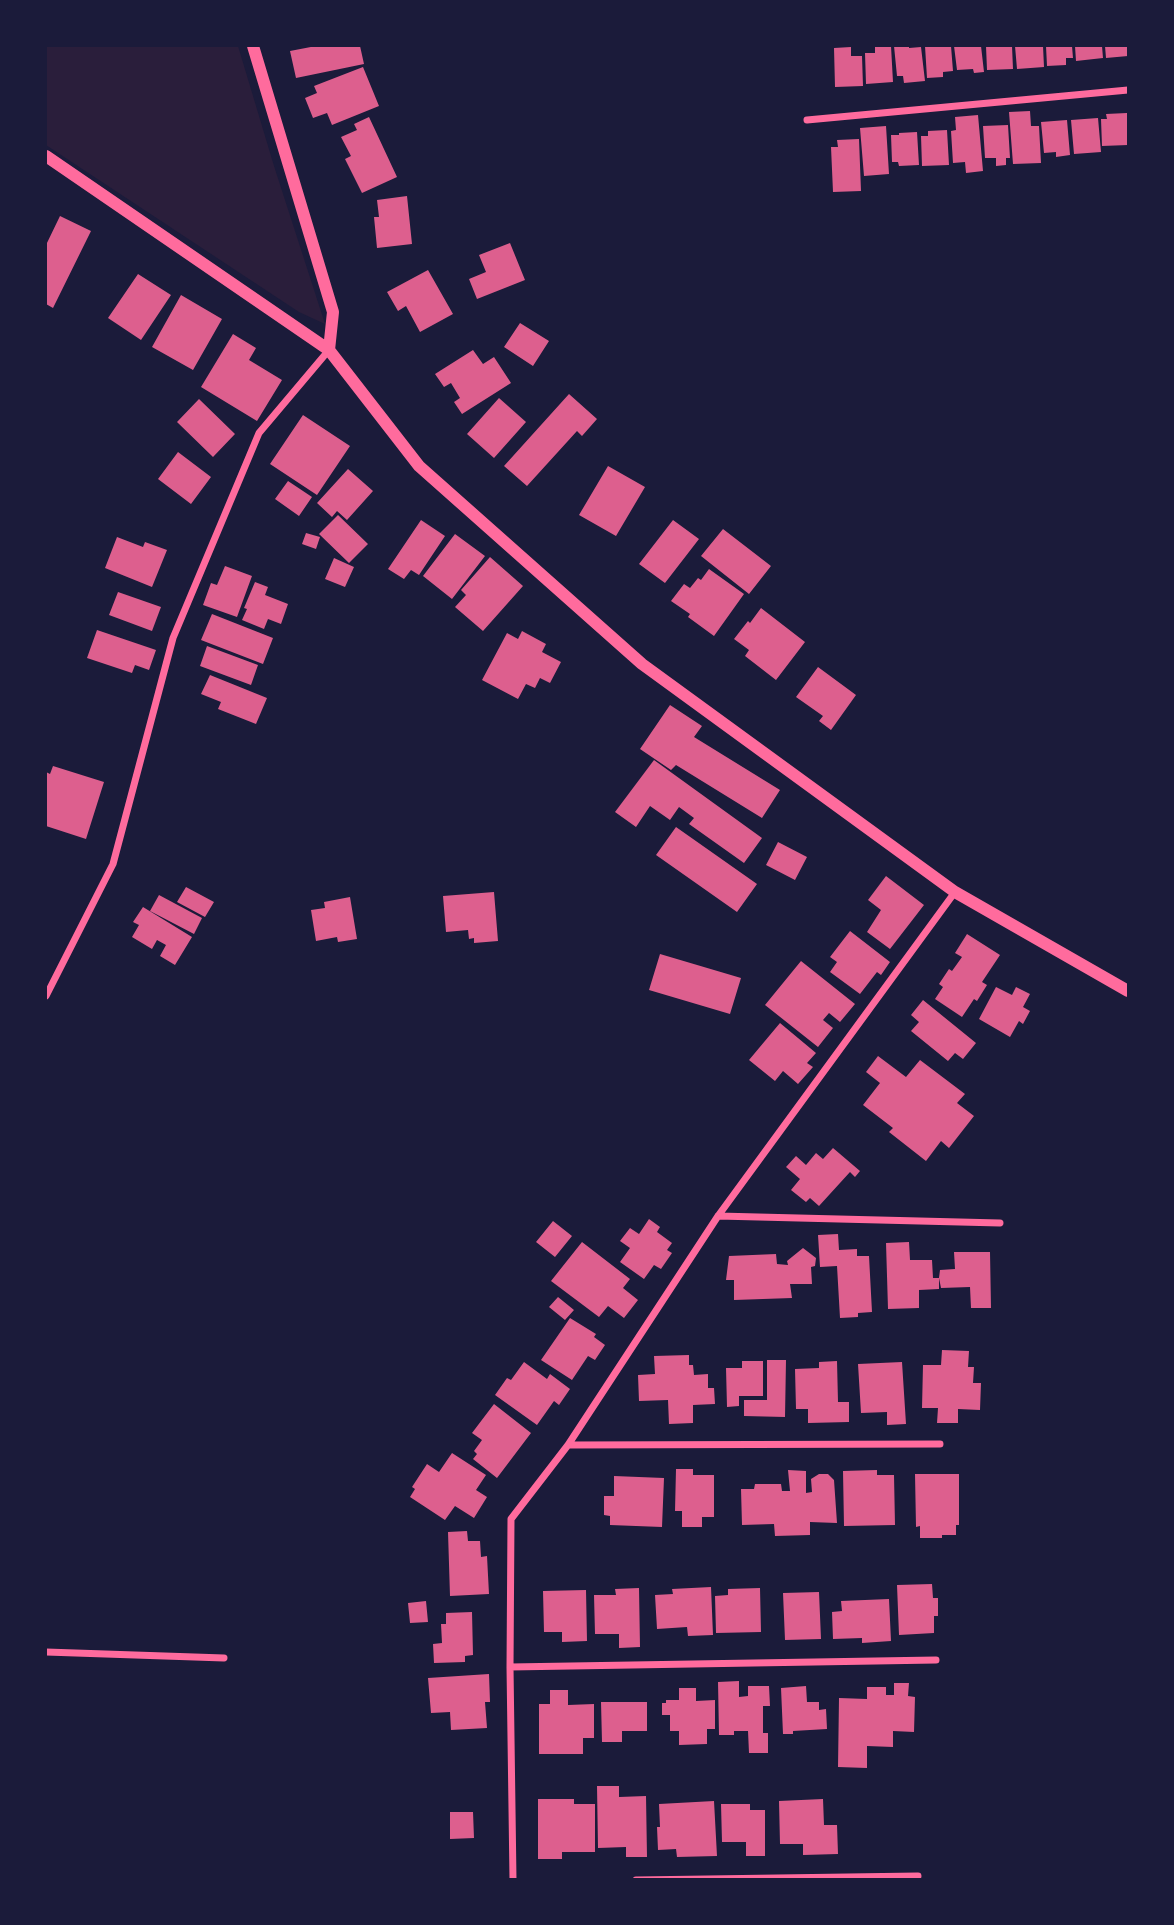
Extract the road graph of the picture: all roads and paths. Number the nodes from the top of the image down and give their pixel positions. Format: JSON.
{"nodes":[{"id":1,"x":253,"y":46,"type":"edge"},
{"id":2,"x":1129,"y":90,"type":"edge"},
{"id":3,"x":807,"y":120,"type":"dead end"},
{"id":4,"x":46,"y":156,"type":"edge"},
{"id":5,"x":329,"y":350,"type":"junction"},
{"id":6,"x":955,"y":892,"type":"junction"},
{"id":7,"x":1129,"y":991,"type":"edge"},
{"id":8,"x":46,"y":996,"type":"edge"},
{"id":9,"x":718,"y":1216,"type":"junction"},
{"id":10,"x":1000,"y":1223,"type":"dead end"},
{"id":11,"x":940,"y":1444,"type":"dead end"},
{"id":12,"x":568,"y":1445,"type":"junction"},
{"id":13,"x":46,"y":1652,"type":"edge"},
{"id":14,"x":224,"y":1658,"type":"dead end"},
{"id":15,"x":936,"y":1660,"type":"dead end"},
{"id":16,"x":510,"y":1667,"type":"junction"},
{"id":17,"x":918,"y":1876,"type":"dead end"},
{"id":18,"x":513,"y":1880,"type":"edge"},
{"id":19,"x":636,"y":1880,"type":"edge"}],
"edges":[{"from":1,"to":5,"type":"street"},
{"from":2,"to":3,"type":"street"},
{"from":4,"to":5,"type":"street"},
{"from":5,"to":6,"type":"street"},
{"from":5,"to":8,"type":"street"},
{"from":6,"to":7,"type":"street"},
{"from":6,"to":9,"type":"street"},
{"from":9,"to":10,"type":"street"},
{"from":9,"to":12,"type":"street"},
{"from":11,"to":12,"type":"street"},
{"from":12,"to":16,"type":"street"},
{"from":13,"to":14,"type":"street"},
{"from":15,"to":16,"type":"street"},
{"from":16,"to":18,"type":"street"},
{"from":17,"to":19,"type":"street"}]}
